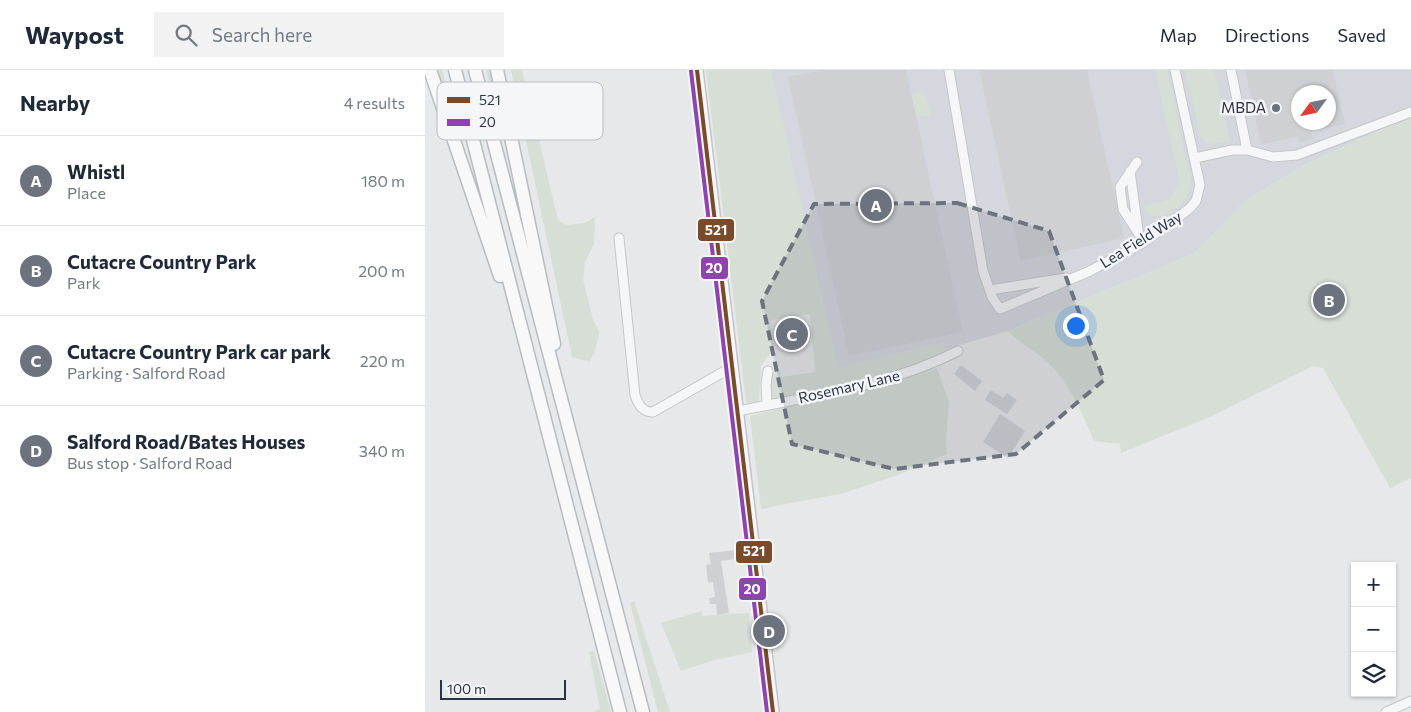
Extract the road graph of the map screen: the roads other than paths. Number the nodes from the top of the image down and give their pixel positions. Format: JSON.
{"nodes":[{"id":1,"x":430,"y":70,"type":"edge"},
{"id":2,"x":697,"y":70,"type":"edge"},
{"id":3,"x":949,"y":70,"type":"edge"},
{"id":4,"x":1175,"y":70,"type":"edge"},
{"id":5,"x":1231,"y":70,"type":"edge"},
{"id":6,"x":437,"y":91,"type":"edge"},
{"id":7,"x":1411,"y":112,"type":"edge"},
{"id":8,"x":454,"y":140,"type":"edge"},
{"id":9,"x":473,"y":140,"type":"edge"},
{"id":10,"x":493,"y":140,"type":"edge"},
{"id":11,"x":511,"y":140,"type":"edge"},
{"id":12,"x":1247,"y":150,"type":"junction"},
{"id":13,"x":1195,"y":158,"type":"junction"},
{"id":14,"x":1137,"y":162,"type":"dead end"},
{"id":15,"x":619,"y":238,"type":"dead end"},
{"id":16,"x":1144,"y":242,"type":"junction"},
{"id":17,"x":1080,"y":275,"type":"junction"},
{"id":18,"x":990,"y":290,"type":"junction"},
{"id":19,"x":958,"y":351,"type":"dead end"},
{"id":20,"x":732,"y":367,"type":"junction"},
{"id":21,"x":768,"y":371,"type":"dead end"},
{"id":22,"x":536,"y":382,"type":"junction"},
{"id":23,"x":767,"y":405,"type":"junction"},
{"id":24,"x":738,"y":411,"type":"junction"},
{"id":25,"x":577,"y":463,"type":"junction"},
{"id":26,"x":1411,"y":701,"type":"edge"},
{"id":27,"x":620,"y":712,"type":"edge"},
{"id":28,"x":643,"y":712,"type":"edge"},
{"id":29,"x":773,"y":712,"type":"edge"},
{"id":30,"x":1386,"y":712,"type":"edge"}],
"edges":[{"from":1,"to":6,"type":"highway"},
{"from":2,"to":20,"type":"main road"},
{"from":3,"to":18,"type":"lane"},
{"from":4,"to":13,"type":"lane","name":"Lea Field Way"},
{"from":5,"to":12,"type":"lane"},
{"from":7,"to":12,"type":"lane"},
{"from":8,"to":22,"type":"highway"},
{"from":9,"to":22,"type":"highway"},
{"from":10,"to":25,"type":"highway"},
{"from":11,"to":25,"type":"highway"},
{"from":12,"to":13,"type":"lane"},
{"from":13,"to":16,"type":"lane","name":"Lea Field Way"},
{"from":14,"to":16,"type":"lane"},
{"from":15,"to":20,"type":"lane"},
{"from":16,"to":17,"type":"lane","name":"Lea Field Way"},
{"from":17,"to":18,"type":"lane"},
{"from":17,"to":18,"type":"lane","name":"Lea Field Way"},
{"from":19,"to":23,"type":"lane","name":"Rosemary Lane"},
{"from":20,"to":24,"type":"main road"},
{"from":21,"to":23,"type":"lane"},
{"from":22,"to":27,"type":"highway"},
{"from":23,"to":24,"type":"lane","name":"Rosemary Lane"},
{"from":24,"to":29,"type":"main road"},
{"from":25,"to":28,"type":"highway"},
{"from":26,"to":30,"type":"lane"}]}
